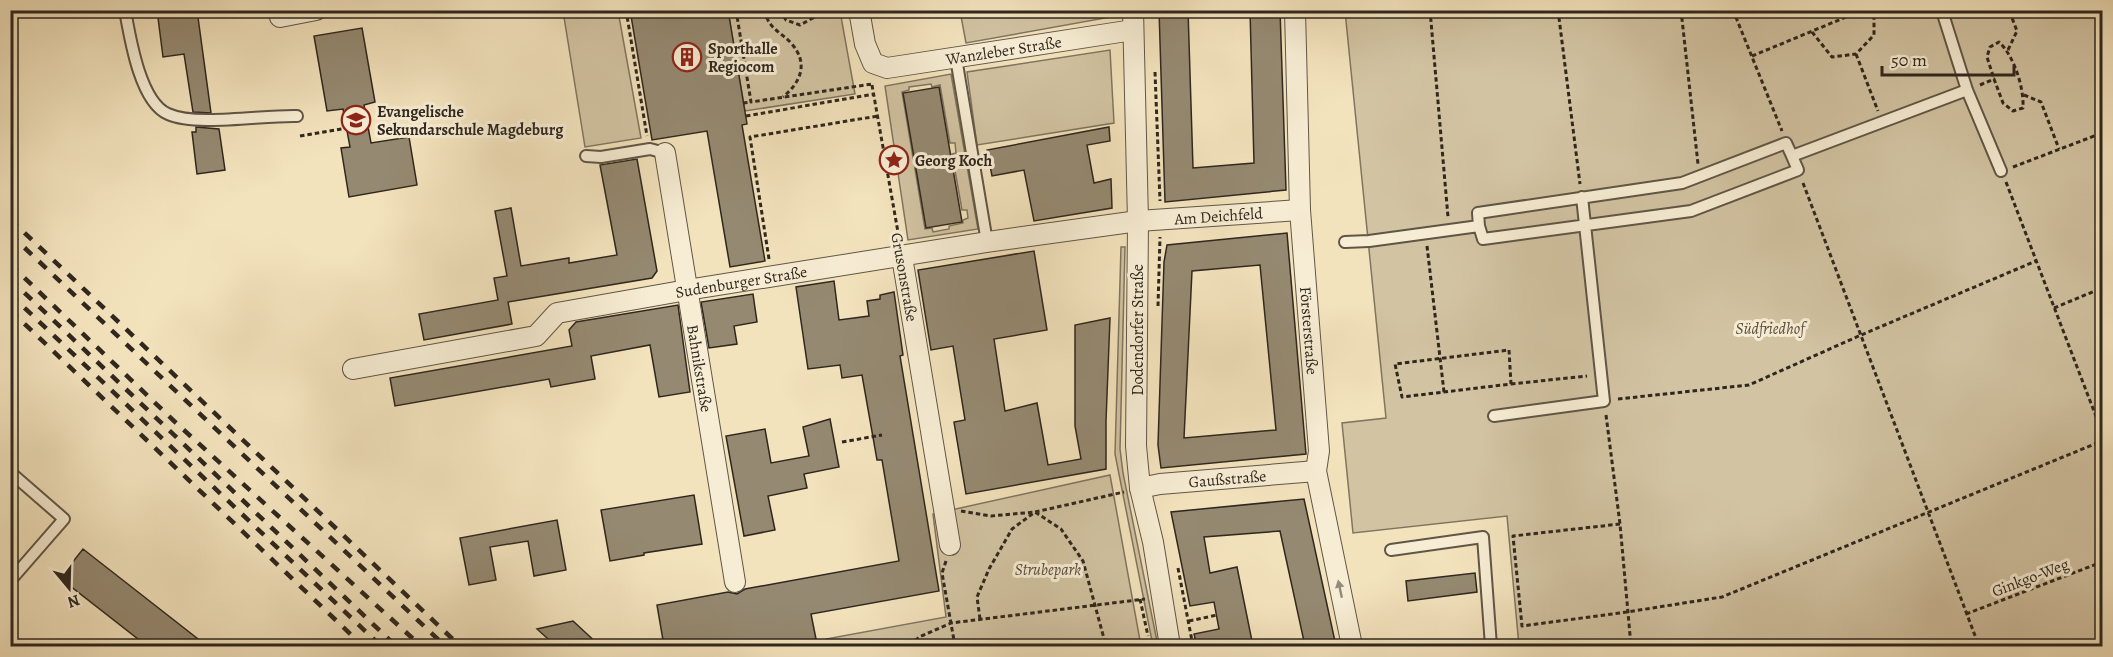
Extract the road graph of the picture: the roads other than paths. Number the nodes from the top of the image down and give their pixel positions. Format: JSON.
{"nodes":[{"id":1,"x":125,"y":10,"type":"edge"},
{"id":2,"x":316,"y":10,"type":"edge"},
{"id":3,"x":859,"y":10,"type":"edge"},
{"id":4,"x":1133,"y":10,"type":"edge"},
{"id":5,"x":1295,"y":10,"type":"edge"},
{"id":6,"x":1943,"y":10,"type":"edge"},
{"id":7,"x":279,"y":14,"type":"edge"},
{"id":8,"x":1133,"y":30,"type":"junction"},
{"id":9,"x":956,"y":58,"type":"junction"},
{"id":10,"x":1967,"y":90,"type":"junction"},
{"id":11,"x":297,"y":116,"type":"dead end"},
{"id":12,"x":665,"y":153,"type":"joint"},
{"id":13,"x":586,"y":156,"type":"dead end"},
{"id":14,"x":1792,"y":156,"type":"junction"},
{"id":15,"x":2001,"y":171,"type":"road end"},
{"id":16,"x":1582,"y":198,"type":"junction"},
{"id":17,"x":1300,"y":210,"type":"junction"},
{"id":18,"x":1138,"y":221,"type":"junction"},
{"id":19,"x":1586,"y":225,"type":"junction"},
{"id":20,"x":1479,"y":226,"type":"junction"},
{"id":21,"x":987,"y":242,"type":"junction"},
{"id":22,"x":1345,"y":242,"type":"dead end"},
{"id":23,"x":902,"y":257,"type":"junction"},
{"id":24,"x":687,"y":290,"type":"junction"},
{"id":25,"x":353,"y":369,"type":"dead end"},
{"id":26,"x":1494,"y":416,"type":"dead end"},
{"id":27,"x":1316,"y":471,"type":"junction"},
{"id":28,"x":10,"y":472,"type":"edge"},
{"id":29,"x":1140,"y":488,"type":"junction"},
{"id":30,"x":950,"y":545,"type":"road end"},
{"id":31,"x":1391,"y":550,"type":"dead end"},
{"id":32,"x":10,"y":581,"type":"edge"},
{"id":33,"x":735,"y":582,"type":"dead end"},
{"id":34,"x":1170,"y":646,"type":"edge"},
{"id":35,"x":1352,"y":646,"type":"edge"},
{"id":36,"x":1491,"y":646,"type":"edge"}],
"edges":[{"from":1,"to":11,"type":"lane"},
{"from":2,"to":7,"type":"street"},
{"from":3,"to":9,"type":"street","name":"Wanzleber Straße"},
{"from":4,"to":8,"type":"street","name":"Dodendorfer Straße"},
{"from":5,"to":17,"type":"street","name":"Försterstraße"},
{"from":6,"to":10,"type":"lane"},
{"from":8,"to":9,"type":"street","name":"Wanzleber Straße"},
{"from":8,"to":18,"type":"street","name":"Dodendorfer Straße"},
{"from":9,"to":21,"type":"lane"},
{"from":10,"to":14,"type":"lane"},
{"from":10,"to":15,"type":"lane"},
{"from":12,"to":13,"type":"lane"},
{"from":12,"to":24,"type":"street","name":"Bahnikstraße"},
{"from":14,"to":16,"type":"lane"},
{"from":14,"to":19,"type":"lane"},
{"from":16,"to":19,"type":"lane"},
{"from":16,"to":20,"type":"lane"},
{"from":17,"to":18,"type":"street","name":"Am Deichfeld"},
{"from":17,"to":27,"type":"street","name":"Försterstraße"},
{"from":18,"to":21,"type":"street","name":"Sudenburger Straße"},
{"from":18,"to":29,"type":"street","name":"Dodendorfer Straße"},
{"from":19,"to":20,"type":"lane"},
{"from":19,"to":26,"type":"lane"},
{"from":20,"to":22,"type":"lane"},
{"from":21,"to":23,"type":"street","name":"Sudenburger Straße"},
{"from":23,"to":24,"type":"street","name":"Sudenburger Straße"},
{"from":23,"to":30,"type":"street","name":"Grusonstraße"},
{"from":24,"to":25,"type":"street","name":"Sudenburger Straße"},
{"from":24,"to":33,"type":"street","name":"Bahnikstraße"},
{"from":27,"to":29,"type":"street","name":"Gaußstraße"},
{"from":35,"to":27,"type":"street","name":"Försterstraße","one_way":true},
{"from":28,"to":32,"type":"lane"},
{"from":29,"to":34,"type":"street","name":"Dodendorfer Straße"},
{"from":31,"to":36,"type":"lane"}]}
